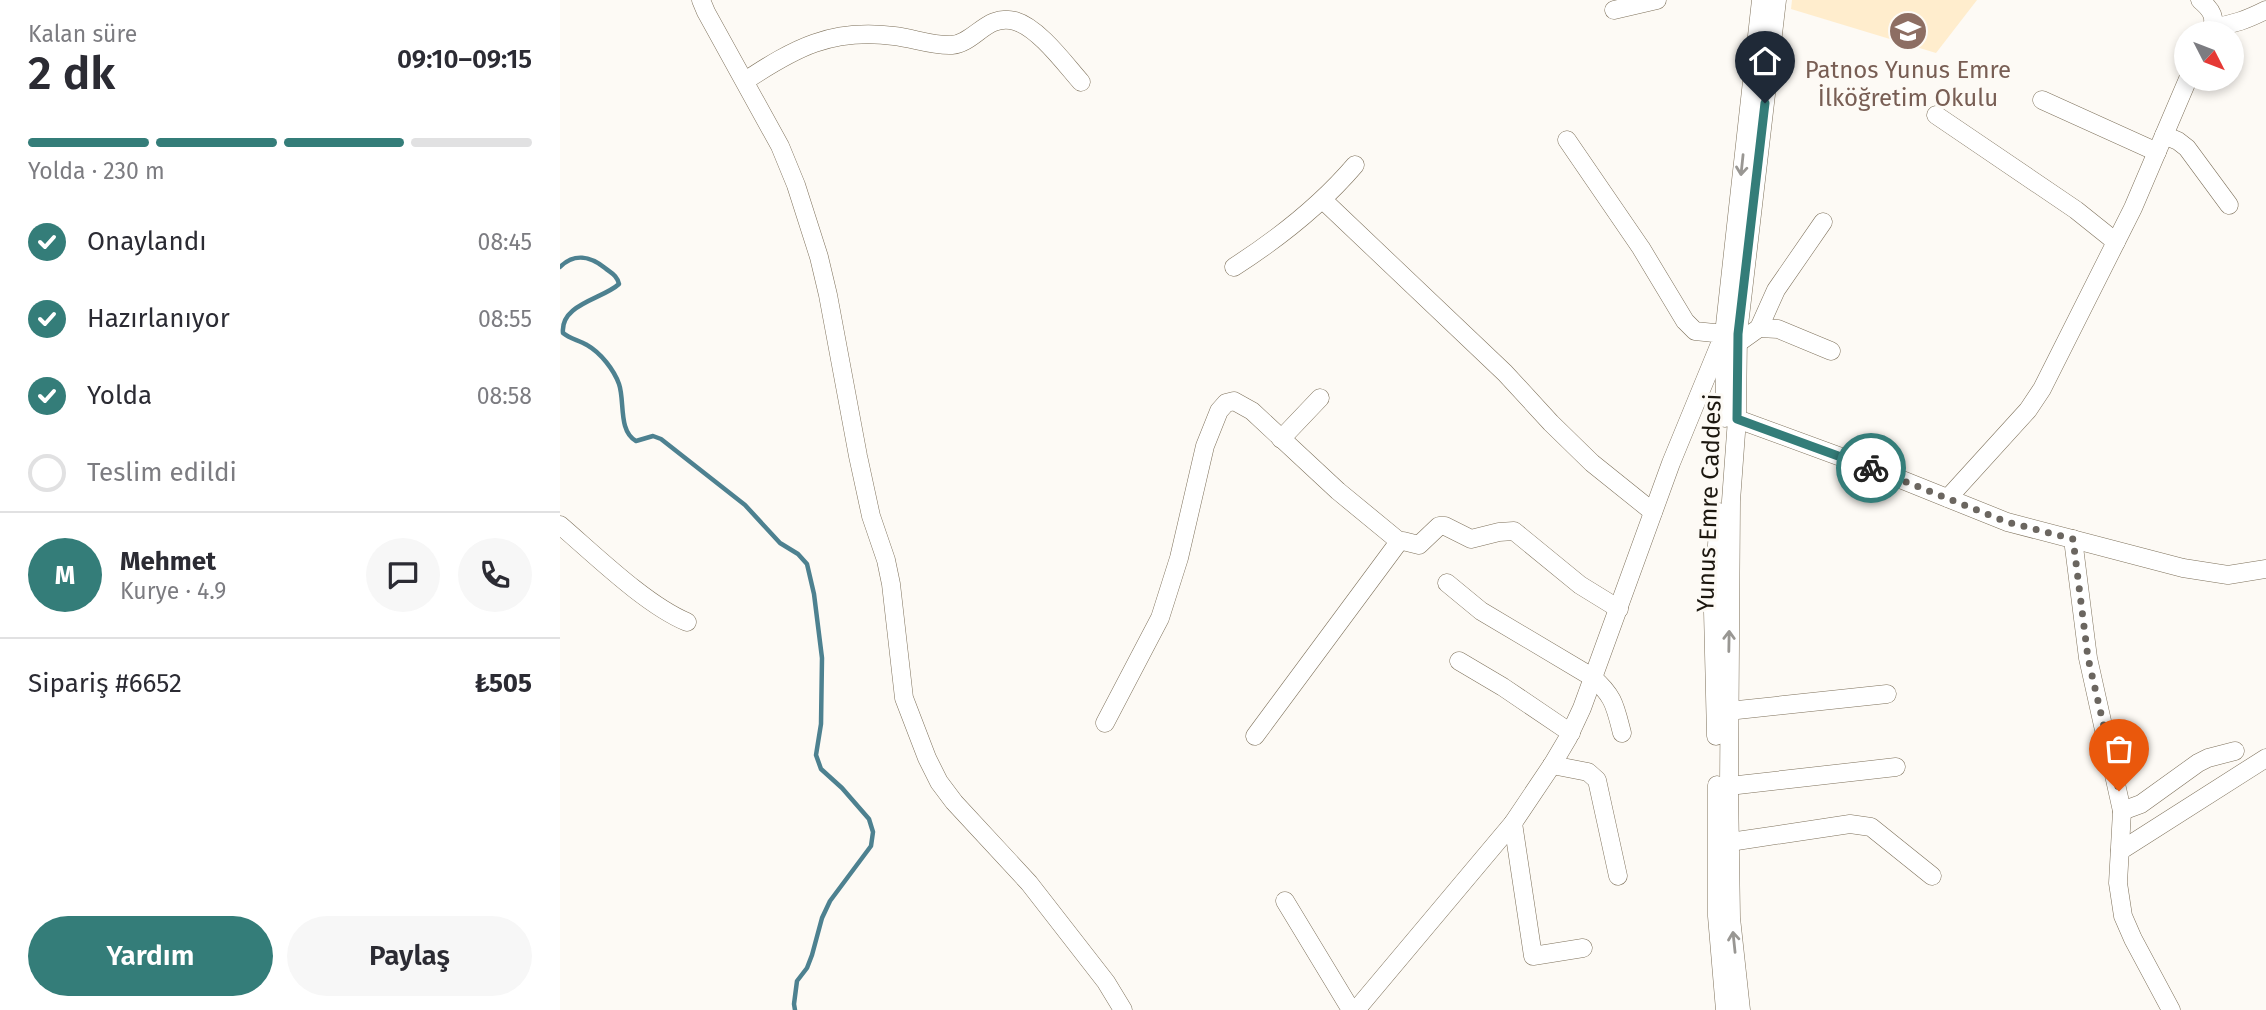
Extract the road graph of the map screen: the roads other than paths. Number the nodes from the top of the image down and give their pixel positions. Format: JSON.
{"nodes":[{"id":1,"x":701,"y":0,"type":"edge"},
{"id":2,"x":1657,"y":0,"type":"edge"},
{"id":3,"x":1760,"y":0,"type":"edge"},
{"id":4,"x":1777,"y":0,"type":"edge"},
{"id":5,"x":2200,"y":0,"type":"edge"},
{"id":6,"x":1614,"y":10,"type":"dead end"},
{"id":7,"x":2266,"y":10,"type":"edge"},
{"id":8,"x":2212,"y":21,"type":"edge"},
{"id":9,"x":2244,"y":21,"type":"edge"},
{"id":10,"x":745,"y":81,"type":"junction"},
{"id":11,"x":1081,"y":82,"type":"dead end"},
{"id":12,"x":2183,"y":91,"type":"edge"},
{"id":13,"x":2042,"y":100,"type":"dead end"},
{"id":14,"x":1937,"y":115,"type":"dead end"},
{"id":15,"x":2164,"y":135,"type":"junction"},
{"id":16,"x":1567,"y":140,"type":"dead end"},
{"id":17,"x":2157,"y":152,"type":"junction"},
{"id":18,"x":1355,"y":165,"type":"dead end"},
{"id":19,"x":1323,"y":200,"type":"junction"},
{"id":20,"x":2229,"y":205,"type":"dead end"},
{"id":21,"x":1823,"y":222,"type":"dead end"},
{"id":22,"x":2116,"y":242,"type":"junction"},
{"id":23,"x":1234,"y":267,"type":"dead end"},
{"id":24,"x":1759,"y":328,"type":"junction"},
{"id":25,"x":1731,"y":339,"type":"junction"},
{"id":26,"x":1831,"y":351,"type":"dead end"},
{"id":27,"x":1320,"y":398,"type":"dead end"},
{"id":28,"x":1731,"y":417,"type":"junction"},
{"id":29,"x":1281,"y":439,"type":"junction"},
{"id":30,"x":1948,"y":498,"type":"junction"},
{"id":31,"x":1653,"y":512,"type":"junction"},
{"id":32,"x":560,"y":525,"type":"edge"},
{"id":33,"x":2073,"y":539,"type":"junction"},
{"id":34,"x":1401,"y":542,"type":"junction"},
{"id":35,"x":2266,"y":569,"type":"edge"},
{"id":36,"x":1447,"y":583,"type":"dead end"},
{"id":37,"x":1619,"y":609,"type":"junction"},
{"id":38,"x":687,"y":622,"type":"dead end"},
{"id":39,"x":1459,"y":661,"type":"dead end"},
{"id":40,"x":1592,"y":677,"type":"junction"},
{"id":41,"x":1887,"y":694,"type":"dead end"},
{"id":42,"x":1728,"y":711,"type":"junction"},
{"id":43,"x":1105,"y":723,"type":"dead end"},
{"id":44,"x":1571,"y":733,"type":"junction"},
{"id":45,"x":1622,"y":733,"type":"dead end"},
{"id":46,"x":1255,"y":736,"type":"dead end"},
{"id":47,"x":2235,"y":751,"type":"dead end"},
{"id":48,"x":2266,"y":758,"type":"edge"},
{"id":49,"x":1552,"y":765,"type":"junction"},
{"id":50,"x":1896,"y":767,"type":"dead end"},
{"id":51,"x":1729,"y":786,"type":"junction"},
{"id":52,"x":2122,"y":811,"type":"junction"},
{"id":53,"x":1513,"y":823,"type":"junction"},
{"id":54,"x":1730,"y":842,"type":"junction"},
{"id":55,"x":2120,"y":851,"type":"junction"},
{"id":56,"x":1618,"y":876,"type":"dead end"},
{"id":57,"x":1932,"y":876,"type":"dead end"},
{"id":58,"x":1285,"y":901,"type":"dead end"},
{"id":59,"x":1583,"y":948,"type":"dead end"},
{"id":60,"x":1123,"y":1010,"type":"edge"},
{"id":61,"x":1351,"y":1010,"type":"edge"},
{"id":62,"x":1356,"y":1010,"type":"edge"},
{"id":63,"x":1725,"y":1010,"type":"edge"},
{"id":64,"x":1741,"y":1010,"type":"edge"},
{"id":65,"x":2171,"y":1010,"type":"edge"}],
"edges":[{"from":1,"to":10,"type":"street"},
{"from":2,"to":6,"type":"street"},
{"from":3,"to":25,"type":"street","name":"Yunus Emre Caddesi","one_way":true},
{"from":4,"to":25,"type":"street","name":"Yunus Emre Caddesi"},
{"from":5,"to":8,"type":"street"},
{"from":7,"to":9,"type":"street"},
{"from":10,"to":11,"type":"street"},
{"from":10,"to":60,"type":"street"},
{"from":12,"to":15,"type":"street"},
{"from":13,"to":17,"type":"street"},
{"from":14,"to":22,"type":"street"},
{"from":15,"to":17,"type":"street"},
{"from":15,"to":20,"type":"street"},
{"from":16,"to":25,"type":"street"},
{"from":17,"to":22,"type":"street"},
{"from":18,"to":19,"type":"street"},
{"from":19,"to":23,"type":"street"},
{"from":19,"to":31,"type":"street"},
{"from":21,"to":24,"type":"street"},
{"from":22,"to":30,"type":"street"},
{"from":24,"to":25,"type":"street"},
{"from":24,"to":26,"type":"street"},
{"from":25,"to":28,"type":"street","name":"Yunus Emre Caddesi"},
{"from":25,"to":31,"type":"street"},
{"from":27,"to":29,"type":"street"},
{"from":28,"to":30,"type":"street"},
{"from":42,"to":28,"type":"street","name":"Yunus Emre Caddesi","one_way":true},
{"from":28,"to":63,"type":"street","name":"Yunus Emre Caddesi"},
{"from":29,"to":34,"type":"street"},
{"from":29,"to":43,"type":"street"},
{"from":30,"to":33,"type":"street"},
{"from":31,"to":37,"type":"street"},
{"from":32,"to":38,"type":"street"},
{"from":33,"to":35,"type":"street"},
{"from":33,"to":52,"type":"street"},
{"from":34,"to":37,"type":"street"},
{"from":34,"to":46,"type":"street"},
{"from":36,"to":40,"type":"street"},
{"from":37,"to":40,"type":"street"},
{"from":39,"to":44,"type":"street"},
{"from":40,"to":44,"type":"street"},
{"from":40,"to":45,"type":"street"},
{"from":41,"to":42,"type":"street"},
{"from":42,"to":51,"type":"street","name":"Yunus Emre Caddesi"},
{"from":44,"to":49,"type":"street"},
{"from":47,"to":52,"type":"street"},
{"from":48,"to":55,"type":"street"},
{"from":49,"to":53,"type":"street"},
{"from":49,"to":56,"type":"street"},
{"from":50,"to":51,"type":"street"},
{"from":51,"to":54,"type":"street","name":"Yunus Emre Caddesi"},
{"from":52,"to":55,"type":"street"},
{"from":53,"to":59,"type":"street"},
{"from":53,"to":62,"type":"street"},
{"from":54,"to":57,"type":"street"},
{"from":64,"to":54,"type":"street","name":"Yunus Emre Caddesi","one_way":true},
{"from":55,"to":65,"type":"street"},
{"from":58,"to":61,"type":"street"}]}
